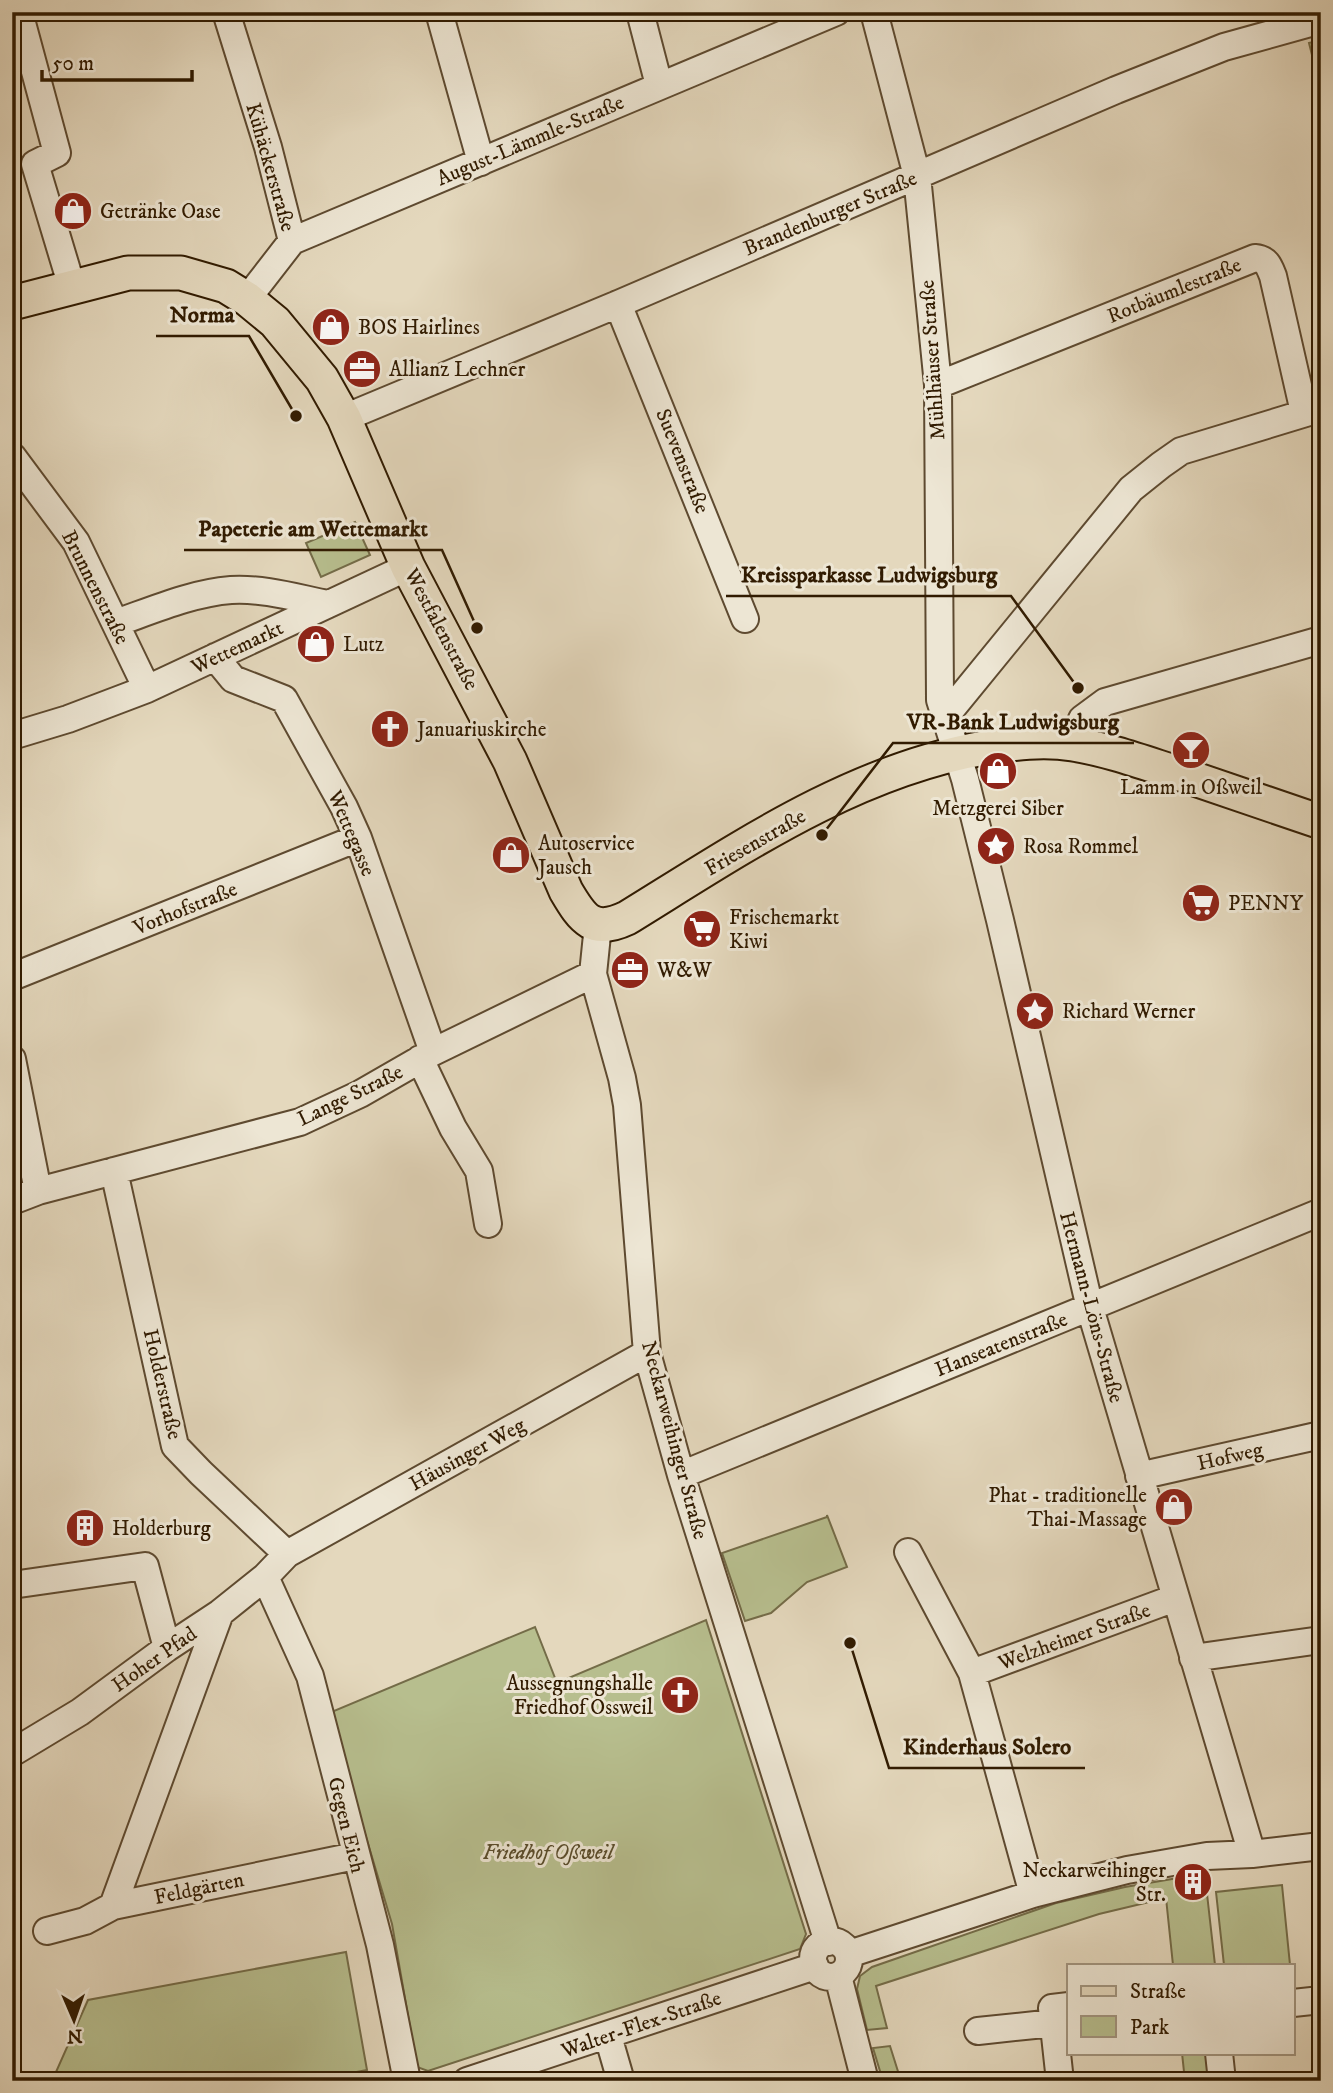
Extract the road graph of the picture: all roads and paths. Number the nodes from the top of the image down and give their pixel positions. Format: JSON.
{"nodes":[{"id":1,"x":19,"y":12,"type":"edge"},
{"id":2,"x":226,"y":12,"type":"edge"},
{"id":3,"x":439,"y":12,"type":"edge"},
{"id":4,"x":640,"y":12,"type":"edge"},
{"id":5,"x":836,"y":12,"type":"edge"},
{"id":6,"x":874,"y":12,"type":"edge"},
{"id":7,"x":1321,"y":20,"type":"edge"},
{"id":8,"x":659,"y":85,"type":"junction"},
{"id":9,"x":481,"y":163,"type":"junction"},
{"id":10,"x":917,"y":176,"type":"junction"},
{"id":11,"x":292,"y":241,"type":"junction"},
{"id":12,"x":72,"y":287,"type":"junction"},
{"id":13,"x":247,"y":299,"type":"junction"},
{"id":14,"x":12,"y":303,"type":"edge"},
{"id":15,"x":618,"y":304,"type":"junction"},
{"id":16,"x":939,"y":385,"type":"junction"},
{"id":17,"x":1312,"y":410,"type":"edge"},
{"id":18,"x":344,"y":418,"type":"junction"},
{"id":19,"x":12,"y":456,"type":"edge"},
{"id":20,"x":408,"y":567,"type":"junction"},
{"id":21,"x":328,"y":604,"type":"junction"},
{"id":22,"x":745,"y":619,"type":"dead end"},
{"id":23,"x":116,"y":623,"type":"junction"},
{"id":24,"x":1321,"y":640,"type":"edge"},
{"id":25,"x":215,"y":657,"type":"junction"},
{"id":26,"x":146,"y":689,"type":"junction"},
{"id":27,"x":944,"y":718,"type":"junction"},
{"id":28,"x":12,"y":736,"type":"edge"},
{"id":29,"x":1072,"y":744,"type":"junction"},
{"id":30,"x":956,"y":753,"type":"junction"},
{"id":31,"x":1321,"y":822,"type":"edge"},
{"id":32,"x":358,"y":838,"type":"junction"},
{"id":33,"x":598,"y":925,"type":"junction"},
{"id":34,"x":593,"y":974,"type":"junction"},
{"id":35,"x":12,"y":977,"type":"edge"},
{"id":36,"x":427,"y":1055,"type":"junction"},
{"id":37,"x":12,"y":1059,"type":"edge"},
{"id":38,"x":114,"y":1171,"type":"junction"},
{"id":39,"x":38,"y":1191,"type":"junction"},
{"id":40,"x":12,"y":1201,"type":"edge"},
{"id":41,"x":1321,"y":1212,"type":"edge"},
{"id":42,"x":488,"y":1224,"type":"dead end"},
{"id":43,"x":1090,"y":1308,"type":"junction"},
{"id":44,"x":648,"y":1353,"type":"junction"},
{"id":45,"x":1321,"y":1435,"type":"edge"},
{"id":46,"x":681,"y":1475,"type":"junction"},
{"id":47,"x":1139,"y":1476,"type":"junction"},
{"id":48,"x":908,"y":1552,"type":"dead end"},
{"id":49,"x":287,"y":1555,"type":"junction"},
{"id":50,"x":265,"y":1577,"type":"junction"},
{"id":51,"x":12,"y":1585,"type":"edge"},
{"id":52,"x":1175,"y":1598,"type":"junction"},
{"id":53,"x":220,"y":1613,"type":"junction"},
{"id":54,"x":1321,"y":1640,"type":"edge"},
{"id":55,"x":167,"y":1648,"type":"junction"},
{"id":56,"x":1193,"y":1658,"type":"junction"},
{"id":57,"x":972,"y":1673,"type":"junction"},
{"id":58,"x":12,"y":1754,"type":"edge"},
{"id":59,"x":1321,"y":1846,"type":"edge"},
{"id":60,"x":1252,"y":1854,"type":"junction"},
{"id":61,"x":355,"y":1856,"type":"junction"},
{"id":62,"x":1033,"y":1894,"type":"junction"},
{"id":63,"x":113,"y":1906,"type":"junction"},
{"id":64,"x":47,"y":1931,"type":"dead end"},
{"id":65,"x":832,"y":1960,"type":"junction"},
{"id":66,"x":1321,"y":2000,"type":"edge"},
{"id":67,"x":1294,"y":2003,"type":"edge"},
{"id":68,"x":1061,"y":2015,"type":"edge"},
{"id":69,"x":978,"y":2031,"type":"dead end"},
{"id":70,"x":608,"y":2036,"type":"junction"},
{"id":71,"x":1219,"y":2054,"type":"edge"},
{"id":72,"x":407,"y":2081,"type":"edge"},
{"id":73,"x":467,"y":2081,"type":"edge"},
{"id":74,"x":621,"y":2081,"type":"edge"},
{"id":75,"x":865,"y":2081,"type":"edge"},
{"id":76,"x":1060,"y":2081,"type":"edge"},
{"id":77,"x":1222,"y":2081,"type":"edge"}],
"edges":[{"from":1,"to":12,"type":"street"},
{"from":2,"to":11,"type":"street","name":"Kühäckerstraße"},
{"from":3,"to":9,"type":"street"},
{"from":4,"to":8,"type":"street"},
{"from":5,"to":8,"type":"street","name":"August-Lämmle-Straße"},
{"from":6,"to":10,"type":"street","name":"Mühlhäuser Straße"},
{"from":7,"to":10,"type":"street","name":"Brandenburger Straße"},
{"from":8,"to":9,"type":"street","name":"August-Lämmle-Straße"},
{"from":9,"to":11,"type":"street","name":"August-Lämmle-Straße"},
{"from":10,"to":15,"type":"street","name":"Brandenburger Straße"},
{"from":10,"to":16,"type":"street","name":"Mühlhäuser Straße"},
{"from":11,"to":13,"type":"street","name":"August-Lämmle-Straße"},
{"from":12,"to":13,"type":"main road","name":"Westfalenstraße"},
{"from":12,"to":14,"type":"main road","name":"Westfalenstraße"},
{"from":13,"to":18,"type":"main road","name":"Westfalenstraße"},
{"from":15,"to":18,"type":"street","name":"Brandenburger Straße"},
{"from":15,"to":22,"type":"street","name":"Suevenstraße"},
{"from":16,"to":17,"type":"street","name":"Rotbäumlestraße"},
{"from":16,"to":27,"type":"street","name":"Mühlhäuser Straße"},
{"from":17,"to":27,"type":"street"},
{"from":18,"to":20,"type":"main road","name":"Westfalenstraße"},
{"from":19,"to":23,"type":"street","name":"Brunnenstraße"},
{"from":20,"to":21,"type":"street","name":"Wettemarkt"},
{"from":20,"to":33,"type":"main road","name":"Westfalenstraße"},
{"from":21,"to":23,"type":"street","name":"Wettemarkt"},
{"from":21,"to":25,"type":"street","name":"Wettemarkt"},
{"from":23,"to":26,"type":"street","name":"Brunnenstraße"},
{"from":24,"to":29,"type":"street"},
{"from":25,"to":26,"type":"street","name":"Wettemarkt"},
{"from":25,"to":32,"type":"street","name":"Wettegasse"},
{"from":26,"to":28,"type":"street","name":"Wettemarkt"},
{"from":27,"to":30,"type":"street","name":"Mühlhäuser Straße"},
{"from":29,"to":30,"type":"main road","name":"Friesenstraße"},
{"from":29,"to":31,"type":"main road","name":"Friesenstraße"},
{"from":30,"to":33,"type":"main road","name":"Friesenstraße"},
{"from":30,"to":43,"type":"street","name":"Hermann-Löns-Straße"},
{"from":32,"to":35,"type":"street","name":"Vorhofstraße"},
{"from":32,"to":36,"type":"street","name":"Wettegasse"},
{"from":33,"to":34,"type":"street","name":"Neckarweihinger Straße"},
{"from":34,"to":36,"type":"street","name":"Lange Straße"},
{"from":34,"to":44,"type":"street","name":"Neckarweihinger Straße"},
{"from":36,"to":38,"type":"street","name":"Lange Straße"},
{"from":36,"to":42,"type":"street","name":"Wettegasse"},
{"from":37,"to":39,"type":"street"},
{"from":38,"to":39,"type":"street","name":"Lange Straße"},
{"from":38,"to":49,"type":"street","name":"Holderstraße"},
{"from":39,"to":40,"type":"street","name":"Lange Straße"},
{"from":41,"to":43,"type":"street","name":"Hanseatenstraße"},
{"from":43,"to":46,"type":"street","name":"Hanseatenstraße"},
{"from":43,"to":47,"type":"street","name":"Hermann-Löns-Straße"},
{"from":44,"to":46,"type":"street","name":"Neckarweihinger Straße"},
{"from":44,"to":49,"type":"street","name":"Häusinger Weg"},
{"from":45,"to":47,"type":"street","name":"Hofweg"},
{"from":46,"to":65,"type":"street","name":"Neckarweihinger Straße"},
{"from":47,"to":52,"type":"street","name":"Hermann-Löns-Straße"},
{"from":48,"to":57,"type":"street","name":"Welzheimer Straße"},
{"from":49,"to":50,"type":"street","name":"Hoher Pfad"},
{"from":50,"to":53,"type":"street","name":"Hoher Pfad"},
{"from":50,"to":61,"type":"street","name":"Gegen Eich"},
{"from":51,"to":55,"type":"street"},
{"from":52,"to":56,"type":"street","name":"Hermann-Löns-Straße"},
{"from":52,"to":57,"type":"street","name":"Welzheimer Straße"},
{"from":53,"to":55,"type":"street","name":"Hoher Pfad"},
{"from":53,"to":63,"type":"street"},
{"from":54,"to":56,"type":"street"},
{"from":55,"to":58,"type":"street","name":"Hoher Pfad"},
{"from":56,"to":60,"type":"street","name":"Hermann-Löns-Straße"},
{"from":57,"to":62,"type":"street","name":"Welzheimer Straße"},
{"from":59,"to":60,"type":"street","name":"Walter-Flex-Straße"},
{"from":60,"to":62,"type":"street","name":"Walter-Flex-Straße"},
{"from":61,"to":63,"type":"street","name":"Feldgärten"},
{"from":61,"to":72,"type":"street","name":"Gegen Eich"},
{"from":62,"to":65,"type":"street","name":"Walter-Flex-Straße"},
{"from":63,"to":64,"type":"street","name":"Feldgärten"},
{"from":65,"to":70,"type":"street","name":"Walter-Flex-Straße"},
{"from":65,"to":75,"type":"street","name":"Neckarweihinger Straße"},
{"from":66,"to":67,"type":"street"},
{"from":68,"to":69,"type":"street"},
{"from":68,"to":76,"type":"street"},
{"from":70,"to":73,"type":"street","name":"Walter-Flex-Straße"},
{"from":70,"to":74,"type":"street"},
{"from":71,"to":77,"type":"street"}]}
